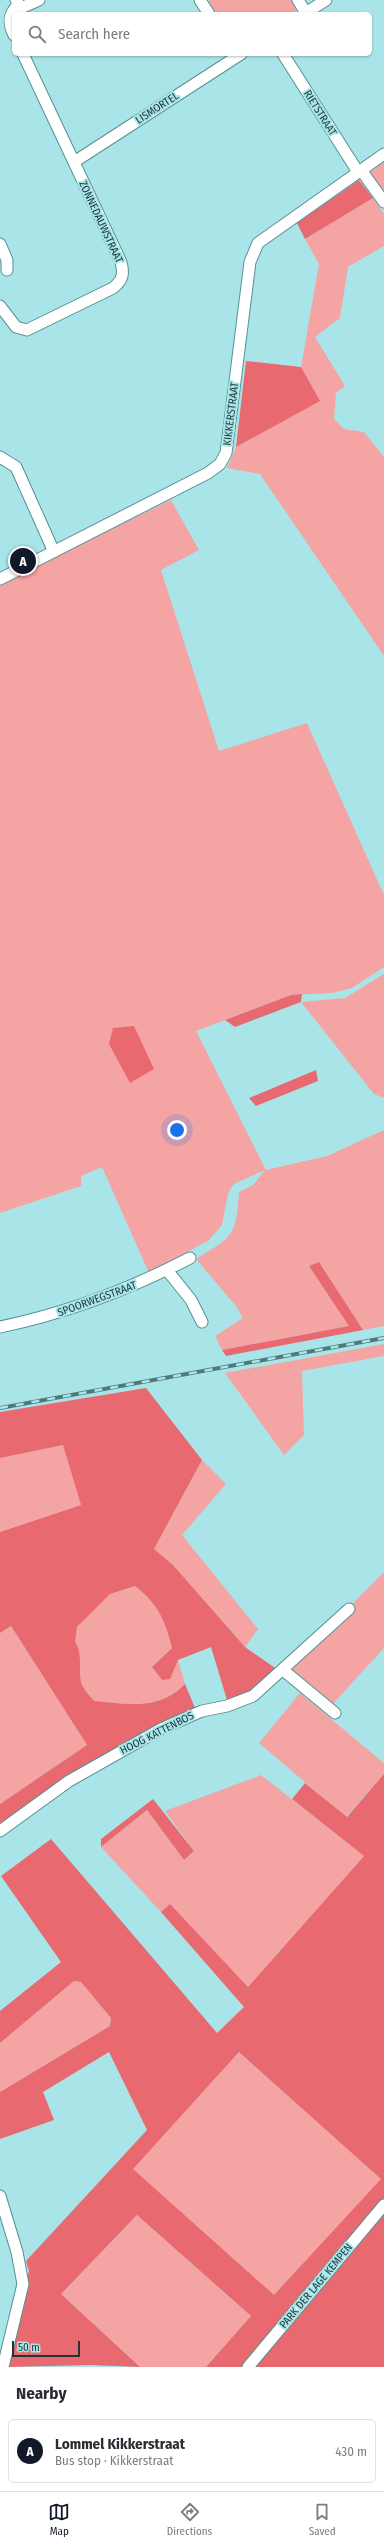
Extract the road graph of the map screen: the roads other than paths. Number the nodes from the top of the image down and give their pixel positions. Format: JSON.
{"nodes":[{"id":1,"x":39,"y":0,"type":"edge"},
{"id":2,"x":200,"y":0,"type":"edge"},
{"id":3,"x":298,"y":0,"type":"edge"},
{"id":4,"x":326,"y":0,"type":"edge"},
{"id":5,"x":17,"y":2,"type":"edge"},
{"id":6,"x":208,"y":12,"type":"edge"},
{"id":7,"x":304,"y":12,"type":"edge"},
{"id":8,"x":308,"y":12,"type":"edge"},
{"id":9,"x":12,"y":28,"type":"edge"},
{"id":10,"x":24,"y":56,"type":"edge"},
{"id":11,"x":236,"y":56,"type":"edge"},
{"id":12,"x":284,"y":56,"type":"edge"},
{"id":13,"x":384,"y":154,"type":"edge"},
{"id":14,"x":74,"y":162,"type":"junction"},
{"id":15,"x":360,"y":171,"type":"junction"},
{"id":16,"x":384,"y":202,"type":"edge"},
{"id":17,"x":0,"y":244,"type":"edge"},
{"id":18,"x":7,"y":270,"type":"dead end"},
{"id":19,"x":0,"y":306,"type":"edge"},
{"id":20,"x":0,"y":457,"type":"edge"},
{"id":21,"x":54,"y":552,"type":"junction"},
{"id":22,"x":0,"y":579,"type":"edge"},
{"id":23,"x":190,"y":1258,"type":"dead end"},
{"id":24,"x":167,"y":1270,"type":"junction"},
{"id":25,"x":202,"y":1322,"type":"dead end"},
{"id":26,"x":0,"y":1327,"type":"edge"},
{"id":27,"x":349,"y":1608,"type":"dead end"},
{"id":28,"x":283,"y":1670,"type":"junction"},
{"id":29,"x":335,"y":1713,"type":"dead end"},
{"id":30,"x":0,"y":1831,"type":"edge"},
{"id":31,"x":0,"y":2196,"type":"edge"},
{"id":32,"x":384,"y":2205,"type":"edge"},
{"id":33,"x":3,"y":2367,"type":"edge"},
{"id":34,"x":248,"y":2367,"type":"edge"}],
"edges":[{"from":1,"to":5,"type":"street"},
{"from":2,"to":6,"type":"street"},
{"from":3,"to":7,"type":"street"},
{"from":4,"to":8,"type":"street"},
{"from":5,"to":9,"type":"street"},
{"from":10,"to":14,"type":"street","name":"ZONNEDAUWSTRAAT"},
{"from":11,"to":14,"type":"street","name":"LISMORTEL"},
{"from":12,"to":15,"type":"street","name":"RIETSTRAAT"},
{"from":13,"to":15,"type":"street","name":"KIKKERSTRAAT"},
{"from":14,"to":19,"type":"street","name":"ZONNEDAUWSTRAAT"},
{"from":15,"to":16,"type":"street"},
{"from":15,"to":21,"type":"street","name":"KIKKERSTRAAT"},
{"from":17,"to":18,"type":"street"},
{"from":20,"to":21,"type":"street"},
{"from":21,"to":22,"type":"street","name":"KIKKERSTRAAT"},
{"from":23,"to":24,"type":"street","name":"SPOORWEGSTRAAT"},
{"from":24,"to":25,"type":"street"},
{"from":24,"to":26,"type":"street","name":"SPOORWEGSTRAAT"},
{"from":27,"to":28,"type":"street","name":"HOOG KATTENBOS"},
{"from":28,"to":29,"type":"street"},
{"from":28,"to":30,"type":"street","name":"HOOG KATTENBOS"},
{"from":31,"to":33,"type":"street"},
{"from":32,"to":34,"type":"street","name":"PARK DER LAGE KEMPEN"}]}
